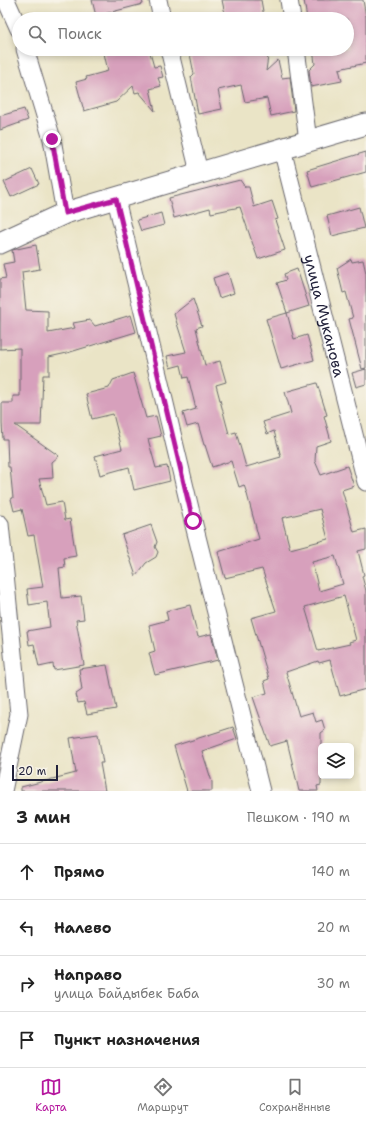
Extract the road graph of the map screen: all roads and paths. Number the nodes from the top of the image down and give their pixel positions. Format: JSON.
{"nodes":[{"id":1,"x":6,"y":0,"type":"edge"},
{"id":2,"x":158,"y":0,"type":"edge"},
{"id":3,"x":289,"y":0,"type":"edge"},
{"id":4,"x":161,"y":12,"type":"edge"},
{"id":5,"x":291,"y":12,"type":"edge"},
{"id":6,"x":12,"y":13,"type":"edge"},
{"id":7,"x":27,"y":56,"type":"edge"},
{"id":8,"x":170,"y":56,"type":"edge"},
{"id":9,"x":297,"y":56,"type":"edge"},
{"id":10,"x":366,"y":124,"type":"edge"},
{"id":11,"x":308,"y":141,"type":"junction"},
{"id":12,"x":282,"y":149,"type":"junction"},
{"id":13,"x":194,"y":175,"type":"junction"},
{"id":14,"x":116,"y":199,"type":"junction"},
{"id":15,"x":65,"y":213,"type":"junction"},
{"id":16,"x":0,"y":243,"type":"edge"},
{"id":17,"x":366,"y":482,"type":"edge"},
{"id":18,"x":0,"y":524,"type":"edge"},
{"id":19,"x":3,"y":791,"type":"edge"},
{"id":20,"x":261,"y":791,"type":"edge"}],
"edges":[{"from":1,"to":6,"type":"street"},
{"from":2,"to":4,"type":"street"},
{"from":3,"to":5,"type":"street"},
{"from":7,"to":15,"type":"street"},
{"from":8,"to":13,"type":"street"},
{"from":9,"to":11,"type":"street"},
{"from":10,"to":11,"type":"street"},
{"from":11,"to":12,"type":"street"},
{"from":12,"to":13,"type":"street"},
{"from":12,"to":17,"type":"street","name":"улица Муканова"},
{"from":13,"to":14,"type":"street"},
{"from":14,"to":15,"type":"street"},
{"from":14,"to":20,"type":"street"},
{"from":15,"to":16,"type":"street"},
{"from":18,"to":19,"type":"street"}]}
